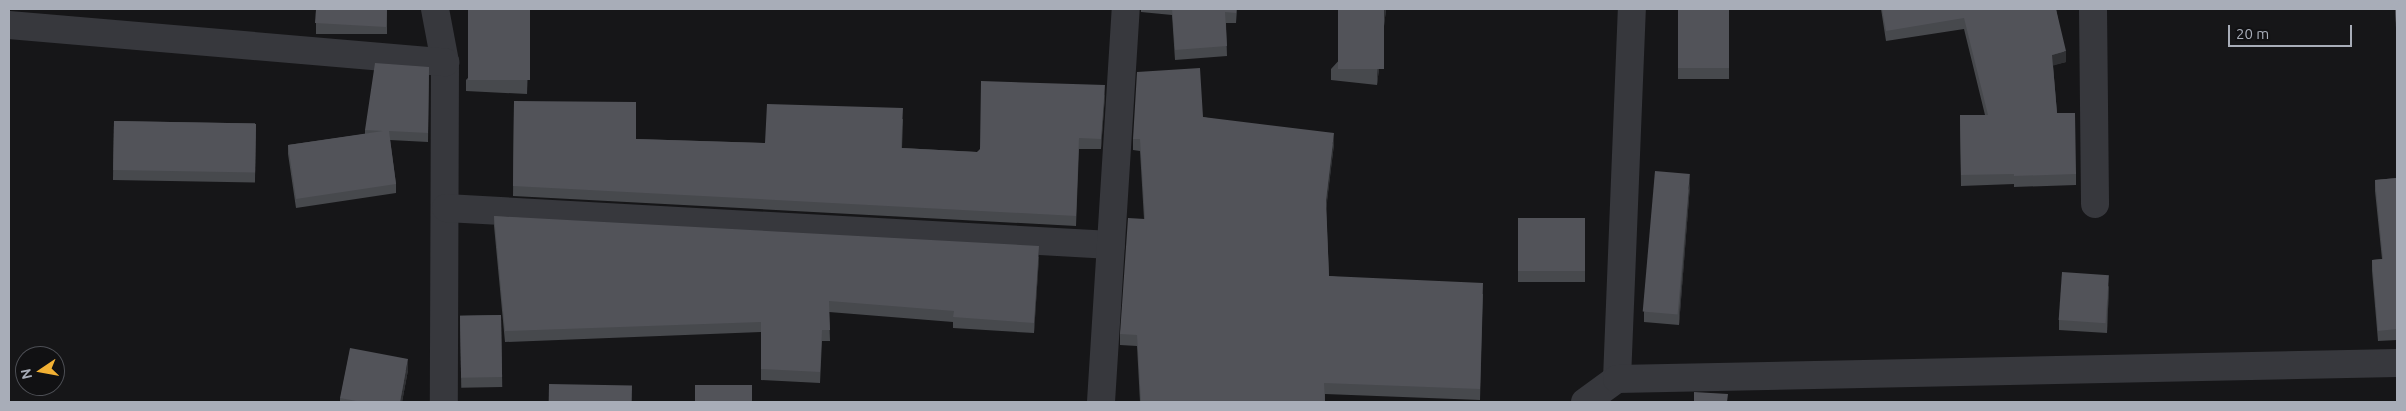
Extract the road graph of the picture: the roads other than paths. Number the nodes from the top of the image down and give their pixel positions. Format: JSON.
{"nodes":[{"id":1,"x":435,"y":9,"type":"edge"},
{"id":2,"x":1126,"y":9,"type":"edge"},
{"id":3,"x":1632,"y":9,"type":"edge"},
{"id":4,"x":2093,"y":9,"type":"edge"},
{"id":5,"x":9,"y":25,"type":"edge"},
{"id":6,"x":446,"y":62,"type":"junction"},
{"id":7,"x":2094,"y":204,"type":"dead end"},
{"id":8,"x":446,"y":208,"type":"junction"},
{"id":9,"x":1111,"y":245,"type":"junction"},
{"id":10,"x":2397,"y":363,"type":"edge"},
{"id":11,"x":1617,"y":379,"type":"junction"},
{"id":12,"x":444,"y":402,"type":"edge"},
{"id":13,"x":1101,"y":402,"type":"edge"},
{"id":14,"x":1585,"y":402,"type":"edge"}],
"edges":[{"from":1,"to":6,"type":"street"},
{"from":2,"to":9,"type":"street"},
{"from":3,"to":11,"type":"street"},
{"from":4,"to":7,"type":"street"},
{"from":5,"to":6,"type":"street"},
{"from":6,"to":8,"type":"street"},
{"from":8,"to":9,"type":"street"},
{"from":8,"to":12,"type":"street"},
{"from":9,"to":13,"type":"street"},
{"from":10,"to":11,"type":"street"},
{"from":11,"to":14,"type":"street"}]}
